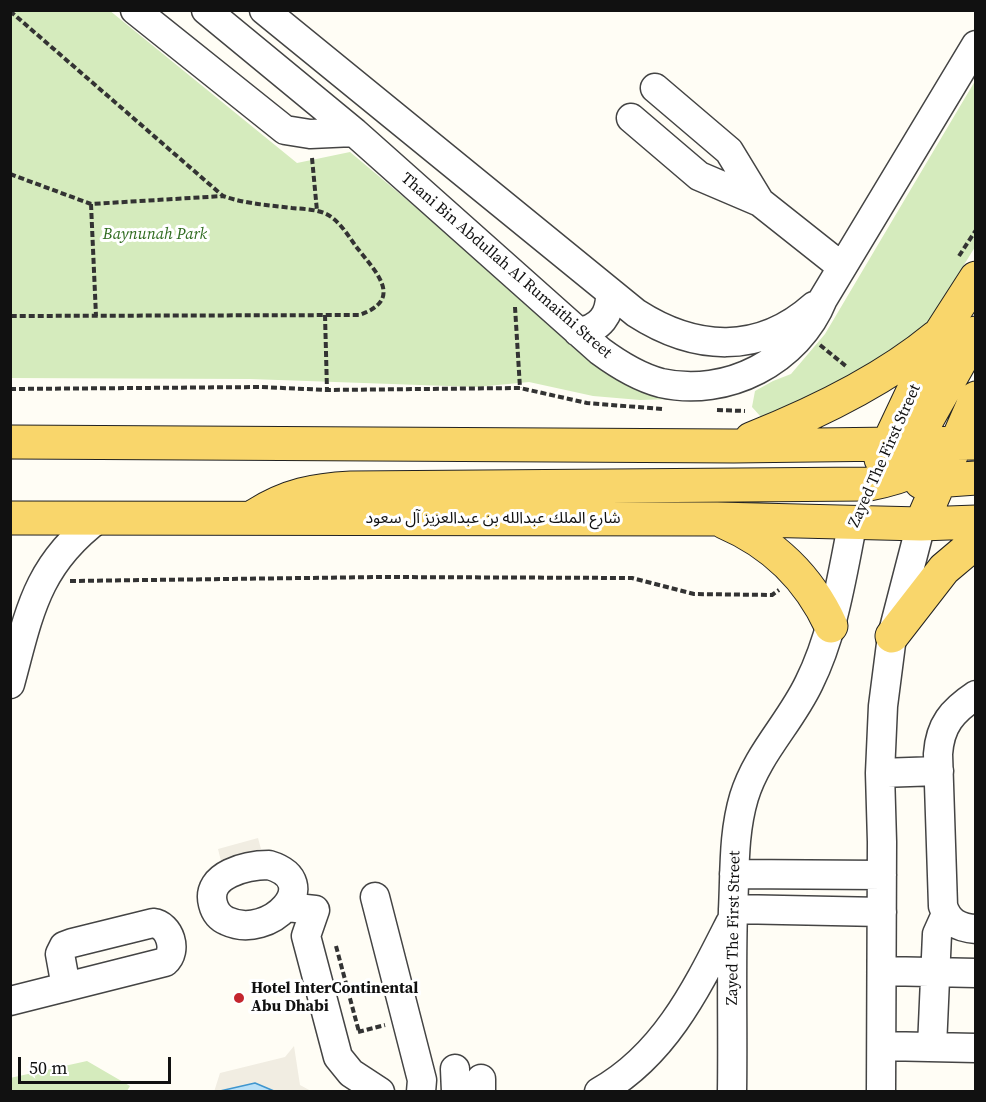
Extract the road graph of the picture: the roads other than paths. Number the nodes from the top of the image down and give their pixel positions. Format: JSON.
{"nodes":[{"id":1,"x":135,"y":10,"type":"edge"},
{"id":2,"x":206,"y":10,"type":"edge"},
{"id":3,"x":264,"y":10,"type":"edge"},
{"id":4,"x":975,"y":45,"type":"edge"},
{"id":5,"x":655,"y":88,"type":"dead end"},
{"id":6,"x":631,"y":118,"type":"dead end"},
{"id":7,"x":698,"y":124,"type":"junction"},
{"id":8,"x":354,"y":132,"type":"junction"},
{"id":9,"x":670,"y":151,"type":"junction"},
{"id":10,"x":760,"y":202,"type":"junction"},
{"id":11,"x":842,"y":267,"type":"junction"},
{"id":12,"x":967,"y":269,"type":"edge"},
{"id":13,"x":610,"y":292,"type":"junction"},
{"id":14,"x":823,"y":299,"type":"junction"},
{"id":15,"x":578,"y":333,"type":"junction"},
{"id":16,"x":975,"y":333,"type":"edge"},
{"id":17,"x":940,"y":334,"type":"junction"},
{"id":18,"x":975,"y":398,"type":"edge"},
{"id":19,"x":10,"y":442,"type":"edge"},
{"id":20,"x":900,"y":443,"type":"junction"},
{"id":21,"x":965,"y":443,"type":"edge"},
{"id":22,"x":734,"y":446,"type":"junction"},
{"id":23,"x":975,"y":478,"type":"edge"},
{"id":24,"x":940,"y":479,"type":"junction"},
{"id":25,"x":890,"y":483,"type":"junction"},
{"id":26,"x":10,"y":518,"type":"edge"},
{"id":27,"x":99,"y":518,"type":"junction"},
{"id":28,"x":249,"y":519,"type":"junction"},
{"id":29,"x":717,"y":519,"type":"junction"},
{"id":30,"x":853,"y":521,"type":"junction"},
{"id":31,"x":975,"y":522,"type":"edge"},
{"id":32,"x":921,"y":524,"type":"junction"},
{"id":33,"x":975,"y":542,"type":"edge"},
{"id":34,"x":831,"y":626,"type":"junction"},
{"id":35,"x":892,"y":636,"type":"junction"},
{"id":36,"x":10,"y":684,"type":"edge"},
{"id":37,"x":975,"y":694,"type":"edge"},
{"id":38,"x":939,"y":771,"type":"junction"},
{"id":39,"x":880,"y":772,"type":"junction"},
{"id":40,"x":734,"y":874,"type":"junction"},
{"id":41,"x":882,"y":875,"type":"junction"},
{"id":42,"x":375,"y":897,"type":"dead end"},
{"id":43,"x":301,"y":909,"type":"junction"},
{"id":44,"x":882,"y":912,"type":"junction"},
{"id":45,"x":733,"y":914,"type":"junction"},
{"id":46,"x":946,"y":914,"type":"junction"},
{"id":47,"x":975,"y":929,"type":"edge"},
{"id":48,"x":882,"y":972,"type":"junction"},
{"id":49,"x":935,"y":973,"type":"junction"},
{"id":50,"x":975,"y":974,"type":"edge"},
{"id":51,"x":66,"y":987,"type":"dead end"},
{"id":52,"x":10,"y":1001,"type":"edge"},
{"id":53,"x":882,"y":1046,"type":"junction"},
{"id":54,"x":932,"y":1047,"type":"junction"},
{"id":55,"x":975,"y":1048,"type":"edge"},
{"id":56,"x":380,"y":1092,"type":"edge"},
{"id":57,"x":421,"y":1092,"type":"edge"},
{"id":58,"x":599,"y":1092,"type":"edge"},
{"id":59,"x":732,"y":1092,"type":"edge"},
{"id":60,"x":881,"y":1092,"type":"edge"}],
"edges":[{"from":1,"to":8,"type":"street"},
{"from":2,"to":8,"type":"street","name":"Thani Bin Abdullah Al Rumaithi Street"},
{"from":3,"to":13,"type":"street","name":"Thani Bin Abdullah Al Rumaithi Street"},
{"from":4,"to":11,"type":"street","name":"Thani Bin Abdullah Al Rumaithi Street"},
{"from":5,"to":7,"type":"street"},
{"from":6,"to":9,"type":"street"},
{"from":7,"to":9,"type":"street"},
{"from":7,"to":10,"type":"street"},
{"from":8,"to":15,"type":"street","name":"Thani Bin Abdullah Al Rumaithi Street"},
{"from":9,"to":10,"type":"street"},
{"from":10,"to":11,"type":"street"},
{"from":11,"to":14,"type":"street","name":"Thani Bin Abdullah Al Rumaithi Street"},
{"from":12,"to":17,"type":"main road","name":"Zayed The First Street"},
{"from":13,"to":14,"type":"street","name":"Thani Bin Abdullah Al Rumaithi Street"},
{"from":13,"to":15,"type":"street"},
{"from":14,"to":15,"type":"street","name":"Thani Bin Abdullah Al Rumaithi Street"},
{"from":16,"to":20,"type":"main road"},
{"from":17,"to":20,"type":"main road","name":"Zayed The First Street"},
{"from":17,"to":22,"type":"main road"},
{"from":18,"to":21,"type":"main road"},
{"from":19,"to":22,"type":"main road"},
{"from":20,"to":21,"type":"main road"},
{"from":20,"to":22,"type":"main road"},
{"from":20,"to":25,"type":"main road","name":"Zayed The First Street"},
{"from":21,"to":24,"type":"main road"},
{"from":21,"to":25,"type":"main road"},
{"from":23,"to":24,"type":"main road"},
{"from":24,"to":25,"type":"main road"},
{"from":24,"to":32,"type":"main road"},
{"from":25,"to":28,"type":"main road"},
{"from":25,"to":30,"type":"main road","name":"Zayed The First Street"},
{"from":25,"to":32,"type":"main road"},
{"from":26,"to":27,"type":"main road","name":"شارع الملك عبدالله بن عبدالعزيز آل سعود"},
{"from":27,"to":28,"type":"main road","name":"شارع الملك عبدالله بن عبدالعزيز آل سعود"},
{"from":27,"to":36,"type":"street"},
{"from":28,"to":29,"type":"main road","name":"شارع الملك عبدالله بن عبدالعزيز آل سعود"},
{"from":29,"to":30,"type":"main road","name":"شارع الملك عبدالله بن عبدالعزيز آل سعود"},
{"from":29,"to":34,"type":"main road"},
{"from":30,"to":32,"type":"main road","name":"شارع الملك عبدالله بن عبدالعزيز آل سعود"},
{"from":30,"to":34,"type":"street","name":"Zayed The First Street"},
{"from":31,"to":32,"type":"main road","name":"شارع الملك عبدالله بن عبدالعزيز آل سعود"},
{"from":32,"to":35,"type":"street"},
{"from":33,"to":35,"type":"main road"},
{"from":34,"to":40,"type":"street","name":"Zayed The First Street"},
{"from":35,"to":39,"type":"street"},
{"from":37,"to":38,"type":"street"},
{"from":38,"to":39,"type":"street"},
{"from":38,"to":46,"type":"street"},
{"from":39,"to":41,"type":"street"},
{"from":40,"to":41,"type":"street"},
{"from":40,"to":45,"type":"street","name":"Zayed The First Street"},
{"from":41,"to":44,"type":"street"},
{"from":42,"to":57,"type":"street"},
{"from":43,"to":43,"type":"street"},
{"from":43,"to":56,"type":"street"},
{"from":44,"to":45,"type":"street"},
{"from":44,"to":48,"type":"street"},
{"from":45,"to":58,"type":"street"},
{"from":45,"to":59,"type":"street","name":"Zayed The First Street"},
{"from":46,"to":47,"type":"street"},
{"from":46,"to":49,"type":"street"},
{"from":48,"to":49,"type":"street"},
{"from":48,"to":53,"type":"street"},
{"from":49,"to":50,"type":"street"},
{"from":49,"to":54,"type":"street"},
{"from":51,"to":52,"type":"street"},
{"from":53,"to":54,"type":"street"},
{"from":53,"to":60,"type":"street"},
{"from":54,"to":55,"type":"street"}]}
